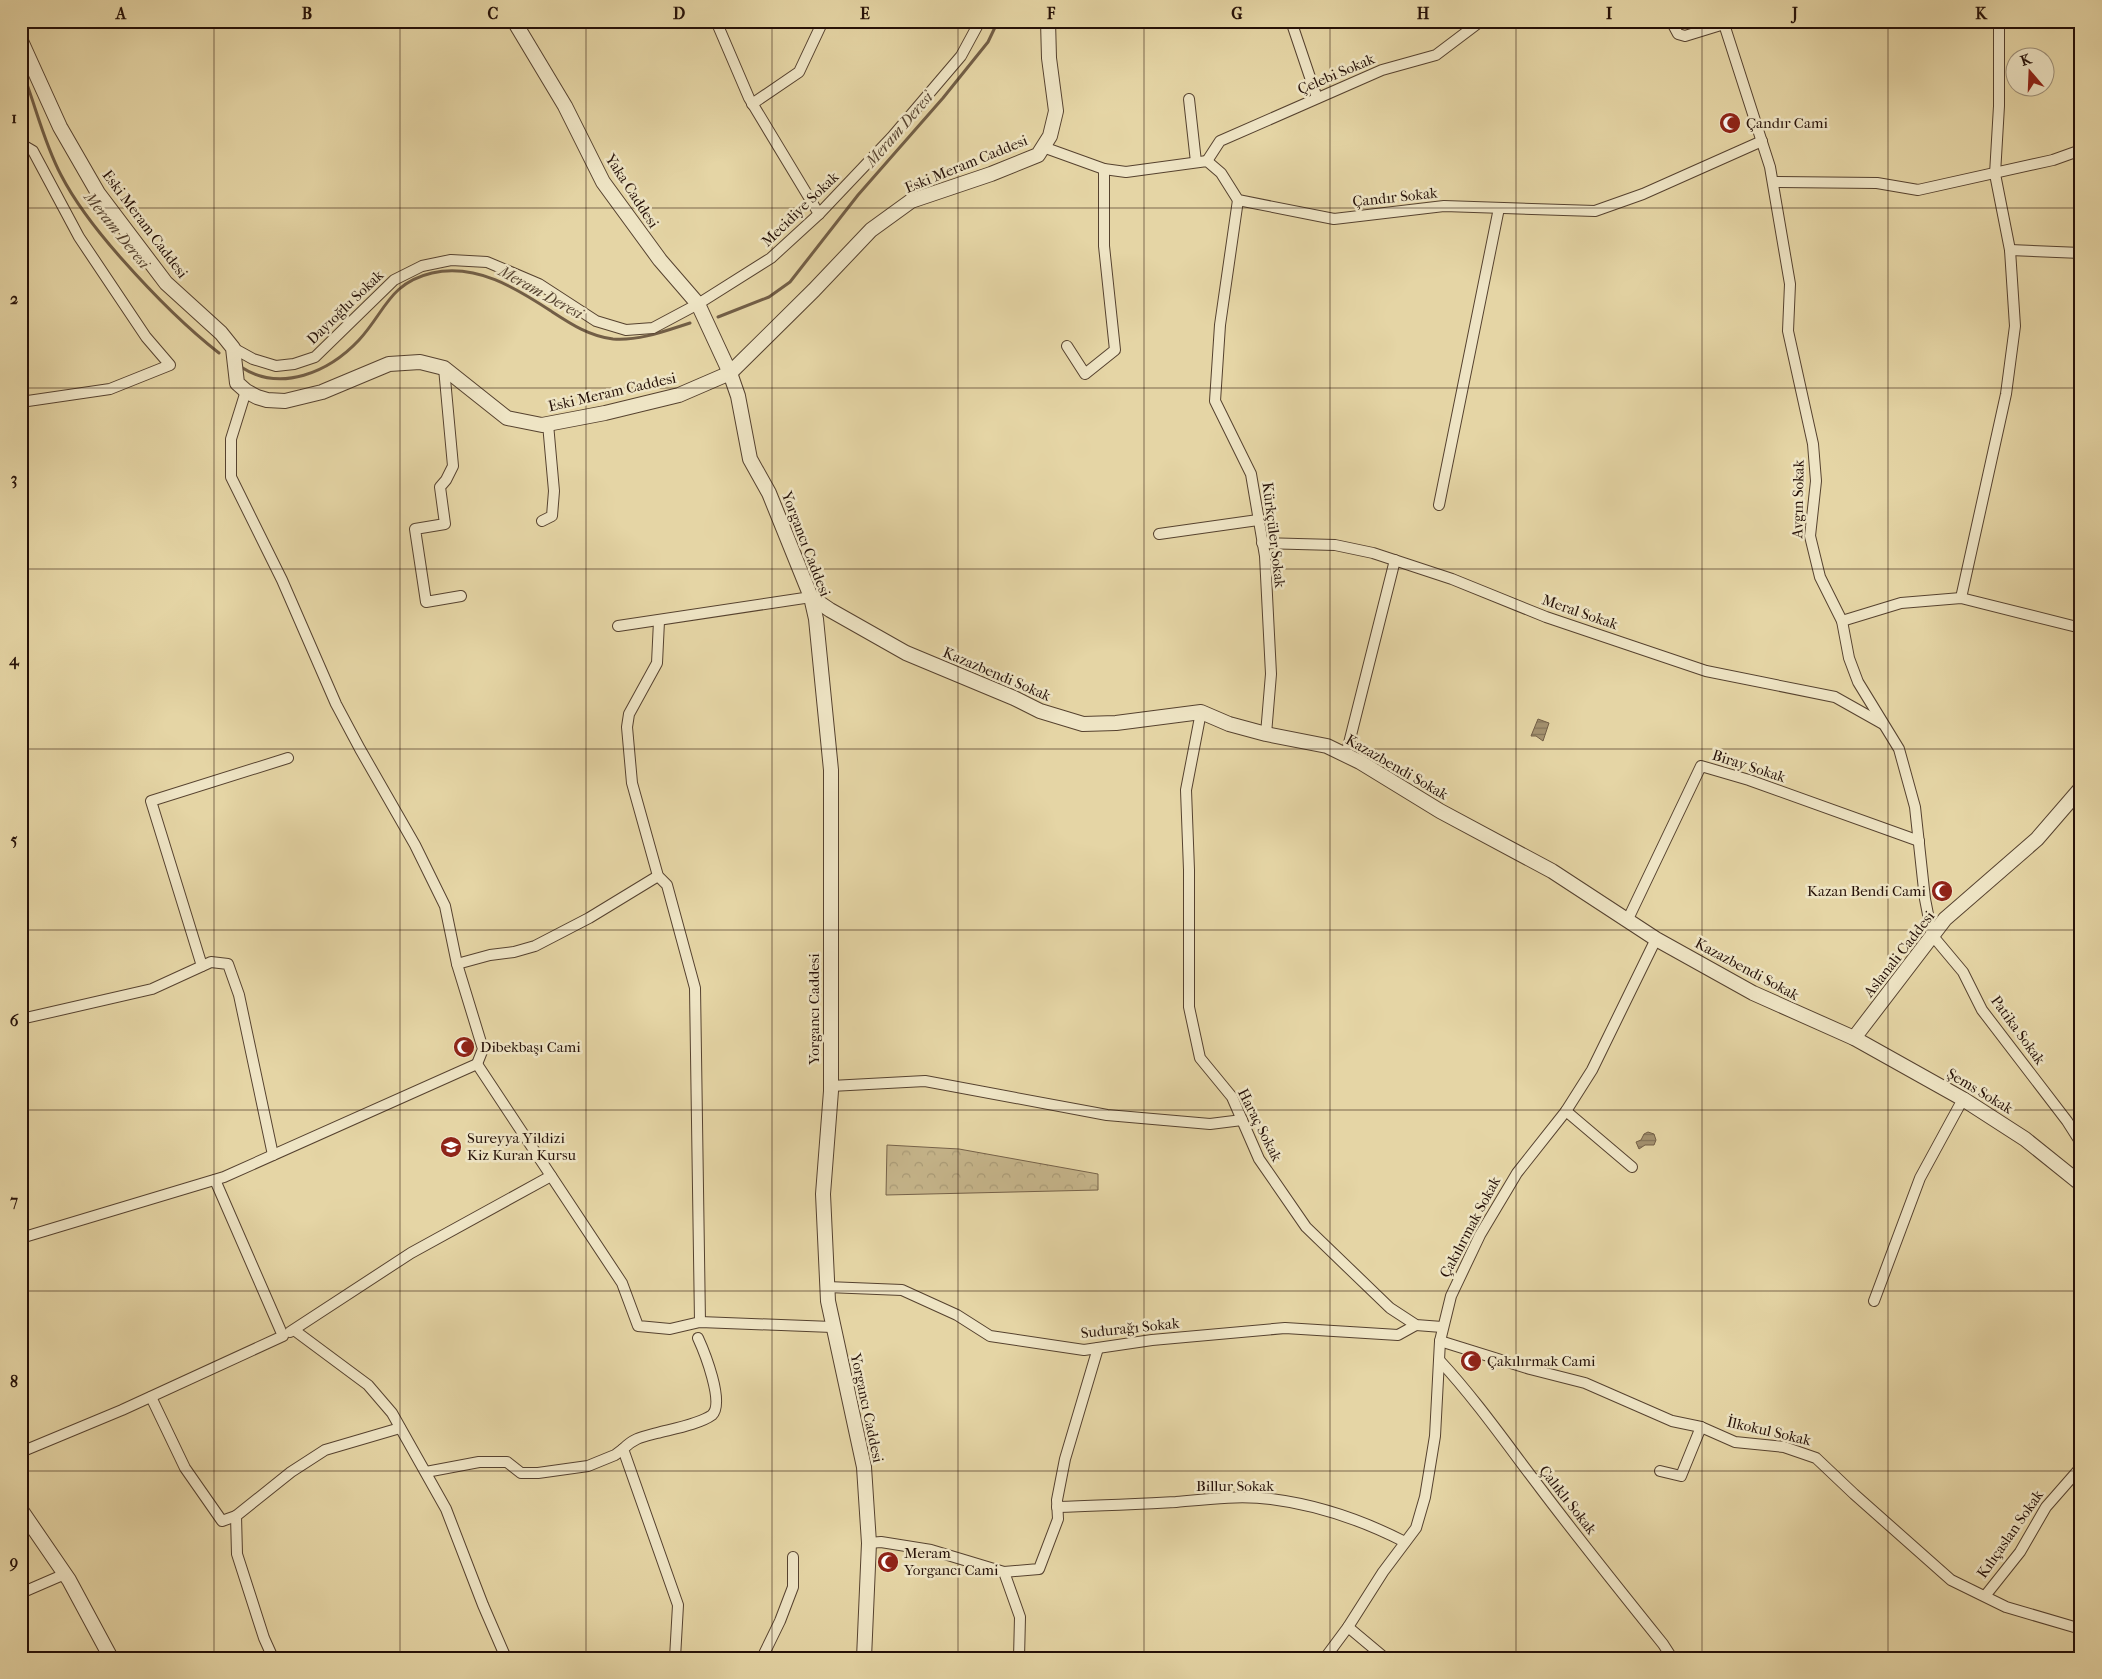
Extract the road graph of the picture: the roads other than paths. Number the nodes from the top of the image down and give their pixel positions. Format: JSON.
{"nodes":[{"id":1,"x":514,"y":21,"type":"edge"},
{"id":2,"x":716,"y":21,"type":"edge"},
{"id":3,"x":823,"y":21,"type":"edge"},
{"id":4,"x":980,"y":21,"type":"edge"},
{"id":5,"x":1048,"y":21,"type":"edge"},
{"id":6,"x":1291,"y":21,"type":"edge"},
{"id":7,"x":1481,"y":21,"type":"edge"},
{"id":8,"x":1671,"y":21,"type":"edge"},
{"id":9,"x":1999,"y":21,"type":"edge"},
{"id":10,"x":1723,"y":23,"type":"edge"},
{"id":11,"x":21,"y":41,"type":"edge"},
{"id":12,"x":1317,"y":98,"type":"junction"},
{"id":13,"x":1188,"y":99,"type":"dead end"},
{"id":14,"x":752,"y":104,"type":"junction"},
{"id":15,"x":1762,"y":142,"type":"junction"},
{"id":16,"x":21,"y":144,"type":"edge"},
{"id":17,"x":1043,"y":147,"type":"junction"},
{"id":18,"x":2081,"y":150,"type":"edge"},
{"id":19,"x":1207,"y":161,"type":"junction"},
{"id":20,"x":1196,"y":162,"type":"junction"},
{"id":21,"x":1104,"y":169,"type":"junction"},
{"id":22,"x":1995,"y":174,"type":"junction"},
{"id":23,"x":1773,"y":182,"type":"junction"},
{"id":24,"x":1238,"y":200,"type":"junction"},
{"id":25,"x":1499,"y":208,"type":"junction"},
{"id":26,"x":819,"y":214,"type":"junction"},
{"id":27,"x":2010,"y":250,"type":"junction"},
{"id":28,"x":2081,"y":253,"type":"edge"},
{"id":29,"x":698,"y":304,"type":"junction"},
{"id":30,"x":1067,"y":346,"type":"dead end"},
{"id":31,"x":232,"y":348,"type":"junction"},
{"id":32,"x":444,"y":368,"type":"junction"},
{"id":33,"x":730,"y":373,"type":"junction"},
{"id":34,"x":246,"y":391,"type":"junction"},
{"id":35,"x":21,"y":402,"type":"edge"},
{"id":36,"x":548,"y":424,"type":"junction"},
{"id":37,"x":1439,"y":505,"type":"dead end"},
{"id":38,"x":1258,"y":520,"type":"junction"},
{"id":39,"x":542,"y":521,"type":"dead end"},
{"id":40,"x":1159,"y":534,"type":"dead end"},
{"id":41,"x":1262,"y":543,"type":"junction"},
{"id":42,"x":1395,"y":560,"type":"junction"},
{"id":43,"x":461,"y":596,"type":"dead end"},
{"id":44,"x":812,"y":597,"type":"junction"},
{"id":45,"x":1961,"y":598,"type":"junction"},
{"id":46,"x":1842,"y":620,"type":"junction"},
{"id":47,"x":659,"y":621,"type":"junction"},
{"id":48,"x":618,"y":626,"type":"dead end"},
{"id":49,"x":2081,"y":628,"type":"edge"},
{"id":50,"x":1201,"y":712,"type":"junction"},
{"id":51,"x":1884,"y":725,"type":"junction"},
{"id":52,"x":1266,"y":734,"type":"junction"},
{"id":53,"x":1346,"y":755,"type":"junction"},
{"id":54,"x":288,"y":758,"type":"dead end"},
{"id":55,"x":2081,"y":788,"type":"edge"},
{"id":56,"x":1919,"y":842,"type":"junction"},
{"id":57,"x":658,"y":876,"type":"junction"},
{"id":58,"x":1628,"y":920,"type":"junction"},
{"id":59,"x":1932,"y":935,"type":"junction"},
{"id":60,"x":1656,"y":939,"type":"junction"},
{"id":61,"x":457,"y":964,"type":"junction"},
{"id":62,"x":202,"y":966,"type":"junction"},
{"id":63,"x":21,"y":1019,"type":"edge"},
{"id":64,"x":1854,"y":1038,"type":"junction"},
{"id":65,"x":477,"y":1064,"type":"junction"},
{"id":66,"x":831,"y":1086,"type":"junction"},
{"id":67,"x":1964,"y":1099,"type":"junction"},
{"id":68,"x":1566,"y":1111,"type":"junction"},
{"id":69,"x":1242,"y":1120,"type":"junction"},
{"id":70,"x":2081,"y":1143,"type":"edge"},
{"id":71,"x":273,"y":1155,"type":"junction"},
{"id":72,"x":1632,"y":1167,"type":"dead end"},
{"id":73,"x":551,"y":1176,"type":"junction"},
{"id":74,"x":215,"y":1180,"type":"junction"},
{"id":75,"x":2081,"y":1184,"type":"edge"},
{"id":76,"x":21,"y":1238,"type":"edge"},
{"id":77,"x":827,"y":1287,"type":"junction"},
{"id":78,"x":1874,"y":1301,"type":"dead end"},
{"id":79,"x":700,"y":1322,"type":"junction"},
{"id":80,"x":1416,"y":1325,"type":"junction"},
{"id":81,"x":832,"y":1327,"type":"junction"},
{"id":82,"x":1442,"y":1328,"type":"junction"},
{"id":83,"x":294,"y":1330,"type":"junction"},
{"id":84,"x":283,"y":1336,"type":"junction"},
{"id":85,"x":698,"y":1338,"type":"dead end"},
{"id":86,"x":1440,"y":1341,"type":"junction"},
{"id":87,"x":1098,"y":1348,"type":"junction"},
{"id":88,"x":1440,"y":1361,"type":"junction"},
{"id":89,"x":152,"y":1396,"type":"junction"},
{"id":90,"x":1701,"y":1427,"type":"junction"},
{"id":91,"x":400,"y":1428,"type":"junction"},
{"id":92,"x":623,"y":1450,"type":"junction"},
{"id":93,"x":21,"y":1452,"type":"edge"},
{"id":94,"x":2081,"y":1467,"type":"edge"},
{"id":95,"x":1660,"y":1471,"type":"dead end"},
{"id":96,"x":426,"y":1472,"type":"junction"},
{"id":97,"x":1057,"y":1507,"type":"junction"},
{"id":98,"x":21,"y":1510,"type":"edge"},
{"id":99,"x":236,"y":1516,"type":"junction"},
{"id":100,"x":1405,"y":1542,"type":"junction"},
{"id":101,"x":869,"y":1543,"type":"junction"},
{"id":102,"x":793,"y":1557,"type":"dead end"},
{"id":103,"x":1004,"y":1572,"type":"junction"},
{"id":104,"x":65,"y":1574,"type":"junction"},
{"id":105,"x":21,"y":1593,"type":"edge"},
{"id":106,"x":1985,"y":1596,"type":"junction"},
{"id":107,"x":1348,"y":1627,"type":"junction"},
{"id":108,"x":2081,"y":1629,"type":"edge"},
{"id":109,"x":111,"y":1658,"type":"edge"},
{"id":110,"x":272,"y":1658,"type":"edge"},
{"id":111,"x":506,"y":1658,"type":"edge"},
{"id":112,"x":675,"y":1658,"type":"edge"},
{"id":113,"x":762,"y":1658,"type":"edge"},
{"id":114,"x":864,"y":1658,"type":"edge"},
{"id":115,"x":1019,"y":1658,"type":"edge"},
{"id":116,"x":1325,"y":1658,"type":"edge"},
{"id":117,"x":1385,"y":1658,"type":"edge"},
{"id":118,"x":1672,"y":1658,"type":"edge"}],
"edges":[{"from":1,"to":29,"type":"street","name":"Yaka Caddesi"},
{"from":2,"to":14,"type":"street"},
{"from":3,"to":14,"type":"street"},
{"from":4,"to":26,"type":"street","name":"Mecidiye Sokak"},
{"from":5,"to":17,"type":"street","name":"Eski Meram Caddesi"},
{"from":6,"to":12,"type":"street"},
{"from":7,"to":12,"type":"street","name":"Çelebi Sokak"},
{"from":8,"to":10,"type":"street"},
{"from":9,"to":22,"type":"street"},
{"from":10,"to":15,"type":"street","name":"Avgın Sokak"},
{"from":11,"to":31,"type":"street","name":"Eski Meram Caddesi"},
{"from":12,"to":19,"type":"street","name":"Çelebi Sokak"},
{"from":13,"to":20,"type":"street"},
{"from":14,"to":26,"type":"street"},
{"from":15,"to":23,"type":"street","name":"Avgın Sokak"},
{"from":15,"to":25,"type":"street","name":"Çandır Sokak"},
{"from":16,"to":35,"type":"street"},
{"from":17,"to":21,"type":"street"},
{"from":17,"to":33,"type":"street","name":"Eski Meram Caddesi"},
{"from":18,"to":22,"type":"street"},
{"from":19,"to":20,"type":"street"},
{"from":19,"to":24,"type":"street"},
{"from":20,"to":21,"type":"street"},
{"from":21,"to":30,"type":"street"},
{"from":22,"to":23,"type":"street"},
{"from":22,"to":27,"type":"street"},
{"from":23,"to":46,"type":"street","name":"Avgın Sokak"},
{"from":24,"to":25,"type":"street","name":"Çandır Sokak"},
{"from":24,"to":38,"type":"street","name":"Kürkçüler Sokak"},
{"from":25,"to":37,"type":"street"},
{"from":26,"to":29,"type":"street","name":"Mecidiye Sokak"},
{"from":27,"to":28,"type":"street"},
{"from":27,"to":45,"type":"street"},
{"from":29,"to":31,"type":"street","name":"Dayıoğlu Sokak"},
{"from":29,"to":33,"type":"street","name":"Yaka Caddesi"},
{"from":31,"to":34,"type":"street"},
{"from":32,"to":34,"type":"street","name":"Eski Meram Caddesi"},
{"from":32,"to":36,"type":"street","name":"Eski Meram Caddesi"},
{"from":32,"to":43,"type":"street"},
{"from":33,"to":36,"type":"street","name":"Eski Meram Caddesi"},
{"from":33,"to":44,"type":"street","name":"Yorgancı Caddesi"},
{"from":34,"to":61,"type":"street"},
{"from":36,"to":39,"type":"street"},
{"from":38,"to":40,"type":"street"},
{"from":38,"to":41,"type":"street","name":"Kürkçüler Sokak"},
{"from":41,"to":42,"type":"street","name":"Meral Sokak"},
{"from":41,"to":52,"type":"street","name":"Kürkçüler Sokak"},
{"from":42,"to":51,"type":"street","name":"Meral Sokak"},
{"from":42,"to":53,"type":"street"},
{"from":44,"to":47,"type":"street"},
{"from":44,"to":50,"type":"street","name":"Kazazbendi Sokak"},
{"from":44,"to":66,"type":"street","name":"Yorgancı Caddesi"},
{"from":45,"to":46,"type":"street"},
{"from":45,"to":49,"type":"street"},
{"from":46,"to":51,"type":"street","name":"Avgın Sokak"},
{"from":47,"to":48,"type":"street"},
{"from":47,"to":57,"type":"street"},
{"from":50,"to":52,"type":"street","name":"Kazazbendi Sokak"},
{"from":50,"to":69,"type":"street","name":"Haraç Sokak"},
{"from":51,"to":56,"type":"street","name":"Avgın Sokak"},
{"from":52,"to":53,"type":"street","name":"Kazazbendi Sokak"},
{"from":53,"to":58,"type":"street","name":"Kazazbendi Sokak"},
{"from":54,"to":62,"type":"street"},
{"from":55,"to":59,"type":"street","name":"Aslanali Caddesi"},
{"from":56,"to":58,"type":"street","name":"Biray Sokak"},
{"from":56,"to":59,"type":"street","name":"Avgın Sokak"},
{"from":57,"to":61,"type":"street"},
{"from":57,"to":79,"type":"street"},
{"from":58,"to":60,"type":"street","name":"Kazazbendi Sokak"},
{"from":59,"to":64,"type":"street","name":"Aslanali Caddesi"},
{"from":59,"to":70,"type":"street","name":"Patika Sokak"},
{"from":60,"to":64,"type":"street","name":"Kazazbendi Sokak"},
{"from":60,"to":68,"type":"street","name":"Çakılırmak Sokak"},
{"from":61,"to":65,"type":"street"},
{"from":62,"to":63,"type":"street"},
{"from":62,"to":71,"type":"street"},
{"from":64,"to":67,"type":"street","name":"Şems Sokak"},
{"from":65,"to":71,"type":"street"},
{"from":65,"to":73,"type":"street"},
{"from":66,"to":69,"type":"street"},
{"from":66,"to":77,"type":"street","name":"Yorgancı Caddesi"},
{"from":67,"to":75,"type":"street","name":"Şems Sokak"},
{"from":67,"to":78,"type":"street"},
{"from":68,"to":72,"type":"street"},
{"from":68,"to":82,"type":"street","name":"Çakılırmak Sokak"},
{"from":69,"to":80,"type":"street","name":"Haraç Sokak"},
{"from":71,"to":74,"type":"street"},
{"from":73,"to":79,"type":"street"},
{"from":73,"to":83,"type":"street"},
{"from":74,"to":76,"type":"street"},
{"from":74,"to":84,"type":"street"},
{"from":77,"to":81,"type":"street","name":"Yorgancı Caddesi"},
{"from":77,"to":87,"type":"street","name":"Sudurağı Sokak"},
{"from":79,"to":81,"type":"street"},
{"from":80,"to":82,"type":"street","name":"Haraç Sokak"},
{"from":80,"to":87,"type":"street","name":"Sudurağı Sokak"},
{"from":81,"to":101,"type":"street","name":"Yorgancı Caddesi"},
{"from":82,"to":86,"type":"street","name":"Çakılırmak Sokak"},
{"from":83,"to":84,"type":"street"},
{"from":83,"to":91,"type":"street"},
{"from":84,"to":89,"type":"street"},
{"from":85,"to":92,"type":"street"},
{"from":86,"to":88,"type":"street","name":"Çakılırmak Sokak"},
{"from":86,"to":90,"type":"street","name":"İlkokul Sokak"},
{"from":87,"to":97,"type":"street"},
{"from":88,"to":100,"type":"street","name":"Çakılırmak Sokak"},
{"from":88,"to":118,"type":"street","name":"Çalıklı Sokak"},
{"from":89,"to":93,"type":"street"},
{"from":89,"to":99,"type":"street"},
{"from":90,"to":95,"type":"street"},
{"from":90,"to":106,"type":"street","name":"İlkokul Sokak"},
{"from":91,"to":96,"type":"street"},
{"from":91,"to":99,"type":"street"},
{"from":92,"to":96,"type":"street"},
{"from":92,"to":112,"type":"street"},
{"from":94,"to":106,"type":"street","name":"Kılıçaslan Sokak"},
{"from":96,"to":111,"type":"street"},
{"from":97,"to":100,"type":"street","name":"Billur Sokak"},
{"from":97,"to":103,"type":"street"},
{"from":98,"to":104,"type":"street"},
{"from":99,"to":110,"type":"street"},
{"from":100,"to":107,"type":"street","name":"Çakılırmak Sokak"},
{"from":101,"to":103,"type":"street"},
{"from":101,"to":114,"type":"street","name":"Yorgancı Caddesi"},
{"from":102,"to":113,"type":"street"},
{"from":103,"to":115,"type":"street"},
{"from":104,"to":105,"type":"street"},
{"from":104,"to":109,"type":"street"},
{"from":106,"to":108,"type":"street","name":"İlkokul Sokak"},
{"from":107,"to":116,"type":"street","name":"Çakılırmak Sokak"},
{"from":107,"to":117,"type":"street"}]}
